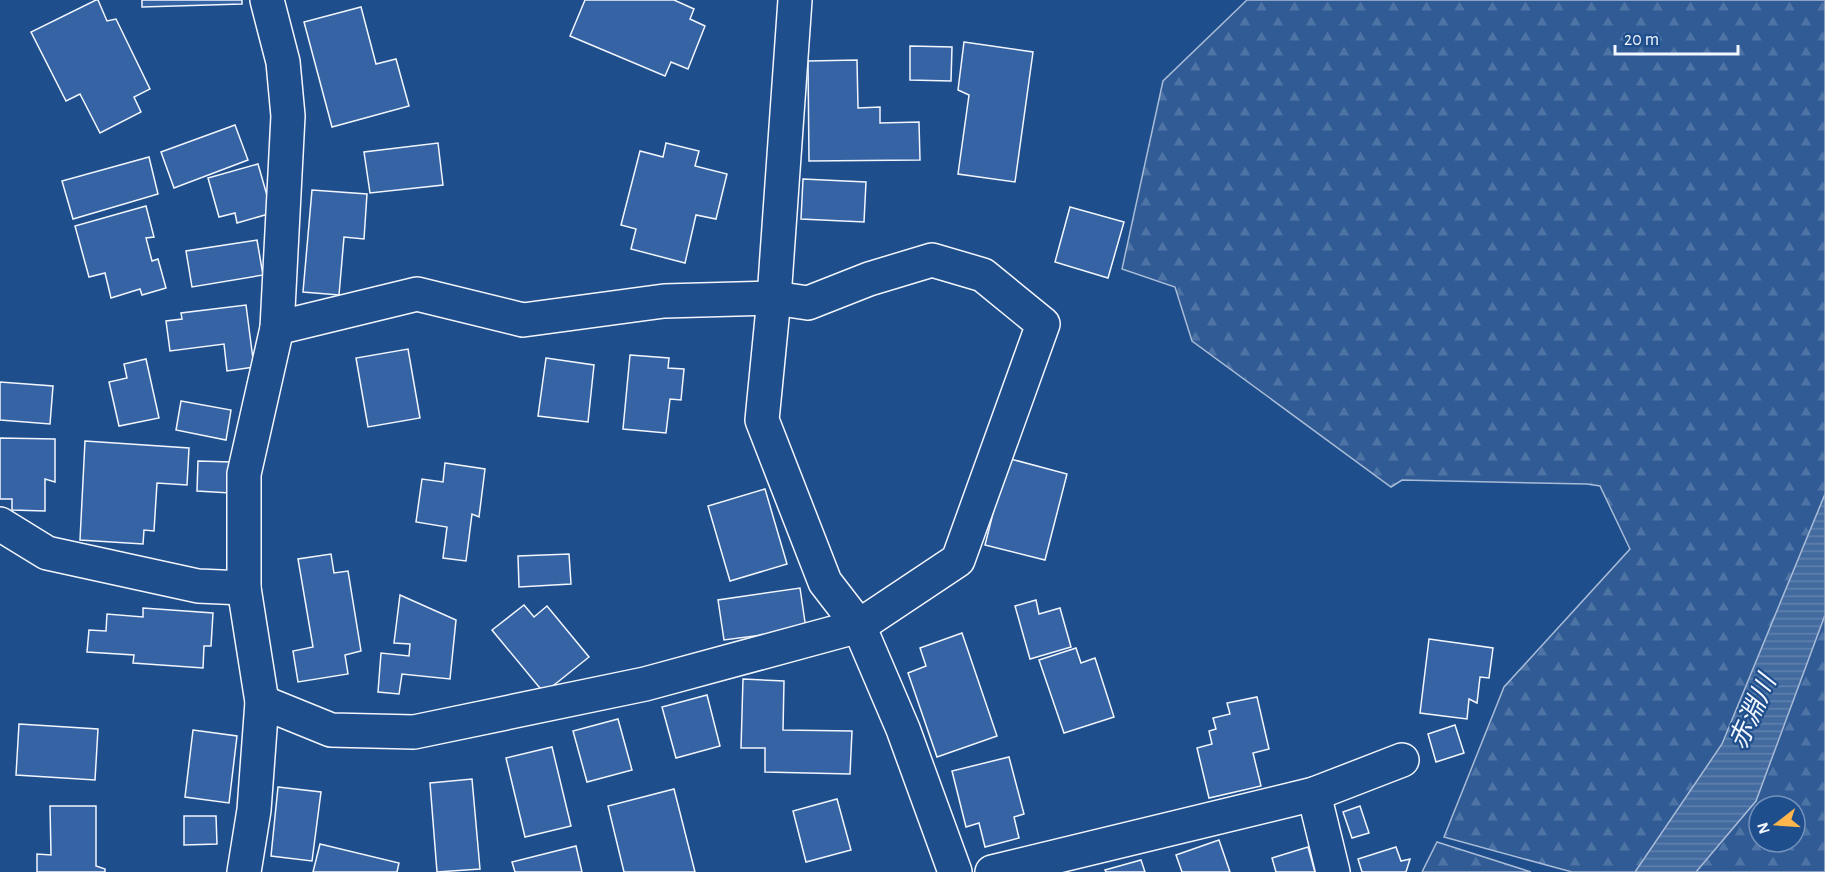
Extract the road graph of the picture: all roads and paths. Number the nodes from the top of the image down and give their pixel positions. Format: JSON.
{"nodes":[{"id":1,"x":267,"y":0,"type":"edge"},
{"id":2,"x":795,"y":0,"type":"edge"},
{"id":3,"x":774,"y":298,"type":"junction"},
{"id":4,"x":277,"y":328,"type":"junction"},
{"id":5,"x":0,"y":524,"type":"edge"},
{"id":6,"x":244,"y":588,"type":"junction"},
{"id":7,"x":859,"y":626,"type":"junction"},
{"id":8,"x":262,"y":702,"type":"junction"},
{"id":9,"x":1402,"y":760,"type":"dead end"},
{"id":10,"x":1314,"y":794,"type":"junction"},
{"id":11,"x":244,"y":872,"type":"edge"},
{"id":12,"x":955,"y":872,"type":"edge"},
{"id":13,"x":992,"y":872,"type":"edge"},
{"id":14,"x":1333,"y":872,"type":"edge"}],
"edges":[{"from":1,"to":4,"type":"street"},
{"from":2,"to":3,"type":"street"},
{"from":3,"to":4,"type":"street"},
{"from":3,"to":7,"type":"street"},
{"from":3,"to":7,"type":"street"},
{"from":4,"to":6,"type":"street"},
{"from":5,"to":6,"type":"street"},
{"from":6,"to":8,"type":"street"},
{"from":7,"to":8,"type":"street"},
{"from":7,"to":12,"type":"street"},
{"from":8,"to":11,"type":"street"},
{"from":9,"to":10,"type":"street"},
{"from":10,"to":13,"type":"street"},
{"from":10,"to":14,"type":"street"}]}
